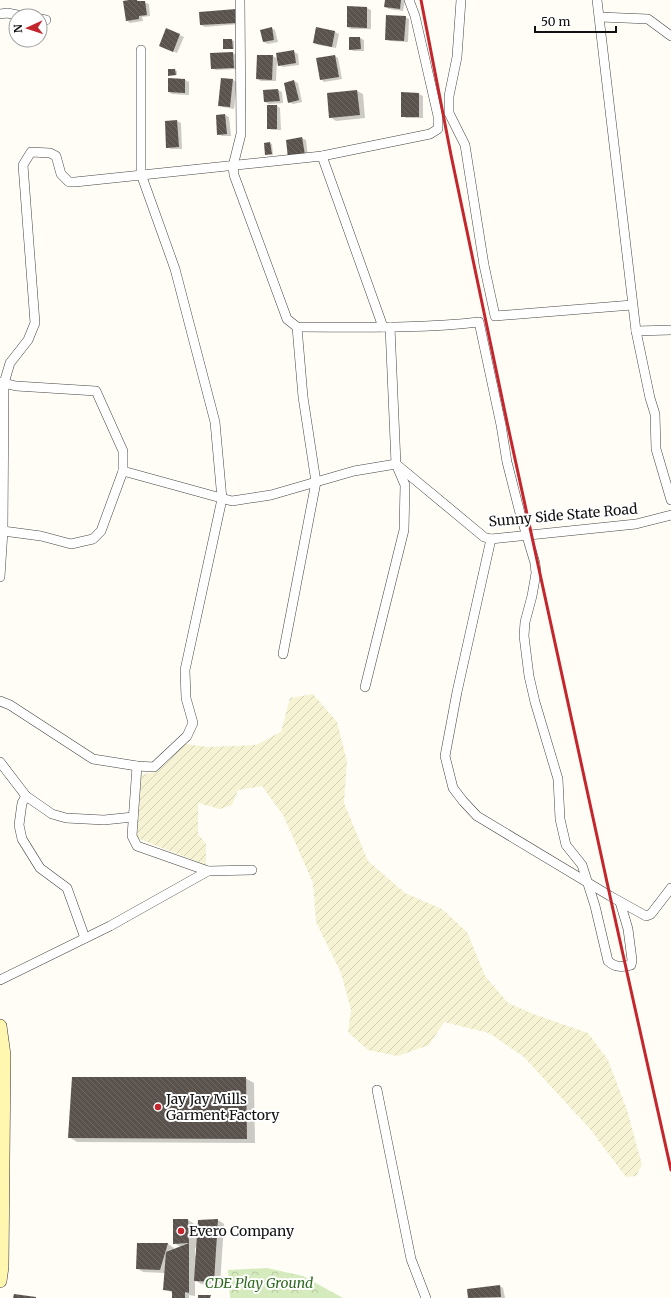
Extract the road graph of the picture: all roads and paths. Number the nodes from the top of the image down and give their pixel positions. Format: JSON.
{"nodes":[{"id":1,"x":240,"y":0,"type":"edge"},
{"id":2,"x":409,"y":0,"type":"edge"},
{"id":3,"x":461,"y":0,"type":"edge"},
{"id":4,"x":597,"y":0,"type":"edge"},
{"id":5,"x":600,"y":17,"type":"junction"},
{"id":6,"x":671,"y":36,"type":"edge"},
{"id":7,"x":141,"y":50,"type":"dead end"},
{"id":8,"x":449,"y":113,"type":"junction"},
{"id":9,"x":438,"y":116,"type":"junction"},
{"id":10,"x":322,"y":156,"type":"junction"},
{"id":11,"x":233,"y":166,"type":"junction"},
{"id":12,"x":141,"y":174,"type":"junction"},
{"id":13,"x":632,"y":305,"type":"junction"},
{"id":14,"x":297,"y":327,"type":"junction"},
{"id":15,"x":386,"y":327,"type":"junction"},
{"id":16,"x":671,"y":330,"type":"edge"},
{"id":17,"x":636,"y":331,"type":"junction"},
{"id":18,"x":2,"y":382,"type":"edge"},
{"id":19,"x":396,"y":464,"type":"junction"},
{"id":20,"x":123,"y":471,"type":"junction"},
{"id":21,"x":316,"y":482,"type":"junction"},
{"id":22,"x":222,"y":499,"type":"junction"},
{"id":23,"x":671,"y":500,"type":"edge"},
{"id":24,"x":671,"y":515,"type":"edge"},
{"id":25,"x":4,"y":531,"type":"junction"},
{"id":26,"x":527,"y":535,"type":"junction"},
{"id":27,"x":490,"y":539,"type":"junction"},
{"id":28,"x":0,"y":577,"type":"edge"},
{"id":29,"x":282,"y":654,"type":"dead end"},
{"id":30,"x":365,"y":687,"type":"dead end"},
{"id":31,"x":0,"y":701,"type":"edge"},
{"id":32,"x":0,"y":762,"type":"edge"},
{"id":33,"x":137,"y":766,"type":"junction"},
{"id":34,"x":26,"y":796,"type":"junction"},
{"id":35,"x":133,"y":817,"type":"junction"},
{"id":36,"x":252,"y":870,"type":"dead end"},
{"id":37,"x":208,"y":871,"type":"junction"},
{"id":38,"x":589,"y":883,"type":"junction"},
{"id":39,"x":671,"y":888,"type":"edge"},
{"id":40,"x":620,"y":902,"type":"junction"},
{"id":41,"x":85,"y":938,"type":"junction"},
{"id":42,"x":0,"y":980,"type":"edge"},
{"id":43,"x":0,"y":1026,"type":"edge"},
{"id":44,"x":377,"y":1090,"type":"dead end"},
{"id":45,"x":2,"y":1099,"type":"edge"},
{"id":46,"x":1,"y":1165,"type":"edge"},
{"id":47,"x":0,"y":1281,"type":"edge"},
{"id":48,"x":426,"y":1298,"type":"edge"}],
"edges":[{"from":1,"to":11,"type":"street"},
{"from":2,"to":9,"type":"street"},
{"from":3,"to":8,"type":"street"},
{"from":4,"to":5,"type":"street"},
{"from":5,"to":6,"type":"street"},
{"from":5,"to":13,"type":"street"},
{"from":7,"to":12,"type":"street"},
{"from":8,"to":9,"type":"street"},
{"from":8,"to":13,"type":"street"},
{"from":9,"to":10,"type":"street"},
{"from":10,"to":11,"type":"street"},
{"from":10,"to":15,"type":"street"},
{"from":11,"to":12,"type":"street"},
{"from":11,"to":14,"type":"street"},
{"from":12,"to":18,"type":"street"},
{"from":12,"to":22,"type":"street"},
{"from":13,"to":17,"type":"street"},
{"from":14,"to":15,"type":"street"},
{"from":14,"to":21,"type":"street"},
{"from":15,"to":19,"type":"street"},
{"from":15,"to":26,"type":"street"},
{"from":16,"to":17,"type":"street"},
{"from":17,"to":23,"type":"street"},
{"from":18,"to":20,"type":"street"},
{"from":18,"to":25,"type":"street"},
{"from":19,"to":21,"type":"street"},
{"from":19,"to":27,"type":"street","name":"Sunny Side State Road"},
{"from":19,"to":30,"type":"street"},
{"from":20,"to":22,"type":"street"},
{"from":20,"to":25,"type":"street"},
{"from":21,"to":22,"type":"street"},
{"from":21,"to":29,"type":"street"},
{"from":22,"to":33,"type":"street"},
{"from":24,"to":26,"type":"street","name":"Sunny Side State Road"},
{"from":25,"to":28,"type":"street"},
{"from":26,"to":27,"type":"street","name":"Sunny Side State Road"},
{"from":26,"to":38,"type":"street"},
{"from":27,"to":38,"type":"street"},
{"from":31,"to":33,"type":"street"},
{"from":32,"to":34,"type":"street"},
{"from":33,"to":35,"type":"street"},
{"from":34,"to":35,"type":"street"},
{"from":34,"to":41,"type":"street"},
{"from":35,"to":37,"type":"street"},
{"from":36,"to":37,"type":"street"},
{"from":37,"to":41,"type":"street"},
{"from":38,"to":40,"type":"street"},
{"from":38,"to":40,"type":"street"},
{"from":39,"to":40,"type":"street"},
{"from":41,"to":42,"type":"street"},
{"from":43,"to":45,"type":"main road"},
{"from":44,"to":48,"type":"street"},
{"from":45,"to":46,"type":"main road"},
{"from":46,"to":47,"type":"main road"}]}
